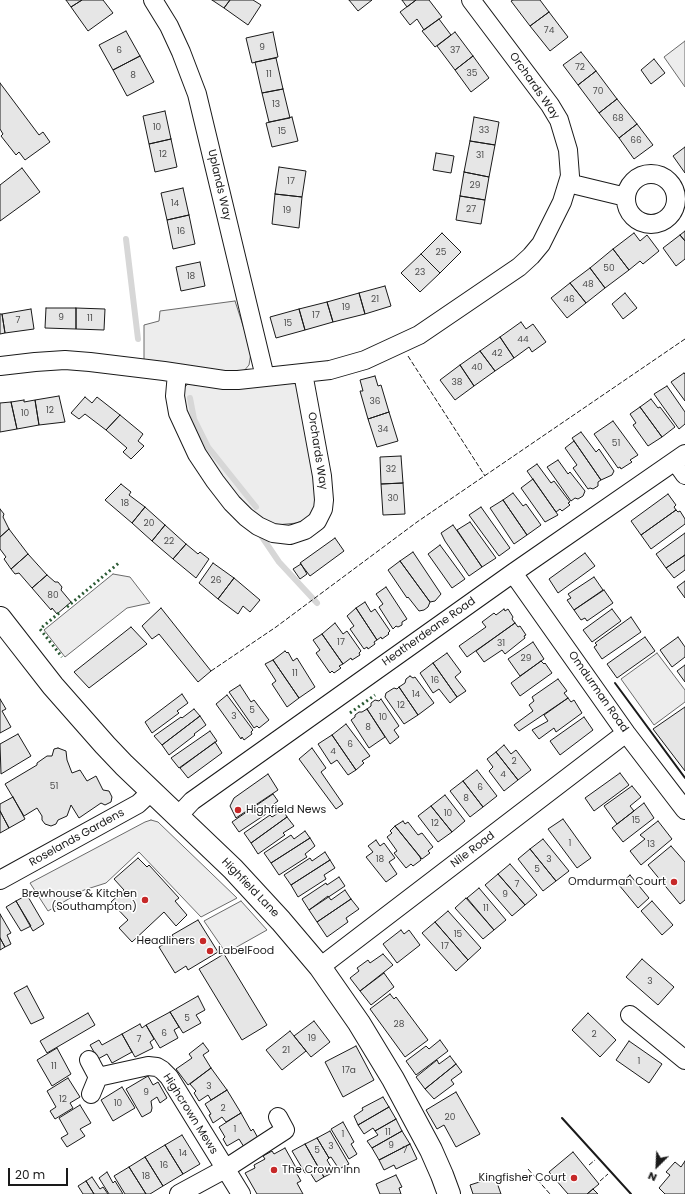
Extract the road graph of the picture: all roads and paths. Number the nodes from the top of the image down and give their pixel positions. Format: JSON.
{"nodes":[{"id":1,"x":153,"y":0,"type":"edge"},
{"id":2,"x":471,"y":0,"type":"edge"},
{"id":3,"x":568,"y":183,"type":"junction"},
{"id":4,"x":626,"y":197,"type":"dead end"},
{"id":5,"x":0,"y":366,"type":"edge"},
{"id":6,"x":177,"y":373,"type":"junction"},
{"id":7,"x":303,"y":373,"type":"junction"},
{"id":8,"x":265,"y":377,"type":"junction"},
{"id":9,"x":682,"y":463,"type":"edge"},
{"id":10,"x":513,"y":573,"type":"junction"},
{"id":11,"x":0,"y":618,"type":"edge"},
{"id":12,"x":626,"y":733,"type":"junction"},
{"id":13,"x":152,"y":791,"type":"junction"},
{"id":14,"x":685,"y":810,"type":"edge"},
{"id":15,"x":178,"y":816,"type":"junction"},
{"id":16,"x":0,"y":880,"type":"edge"},
{"id":17,"x":320,"y":967,"type":"junction"},
{"id":18,"x":630,"y":1015,"type":"dead end"},
{"id":19,"x":89,"y":1060,"type":"dead end"},
{"id":20,"x":685,"y":1060,"type":"edge"},
{"id":21,"x":98,"y":1077,"type":"junction"},
{"id":22,"x":91,"y":1094,"type":"dead end"},
{"id":23,"x":278,"y":1117,"type":"dead end"},
{"id":24,"x":225,"y":1169,"type":"junction"},
{"id":25,"x":180,"y":1194,"type":"edge"},
{"id":26,"x":241,"y":1194,"type":"edge"},
{"id":27,"x":449,"y":1194,"type":"edge"}],
"edges":[{"from":1,"to":8,"type":"street","name":"Uplands Way"},
{"from":2,"to":3,"type":"street","name":"Orchards Way"},
{"from":3,"to":4,"type":"street"},
{"from":3,"to":7,"type":"street","name":"Orchards Way"},
{"from":5,"to":6,"type":"street","name":"Orchards Way"},
{"from":6,"to":7,"type":"street","name":"Orchards Way"},
{"from":6,"to":8,"type":"street","name":"Orchards Way"},
{"from":7,"to":8,"type":"street","name":"Orchards Way"},
{"from":9,"to":10,"type":"street","name":"Heatherdeane Road"},
{"from":10,"to":12,"type":"street","name":"Omdurman Road"},
{"from":10,"to":15,"type":"street","name":"Heatherdeane Road"},
{"from":11,"to":13,"type":"main road","name":"Highfield Lane"},
{"from":12,"to":14,"type":"street","name":"Omdurman Road"},
{"from":12,"to":17,"type":"street","name":"Nile Road"},
{"from":13,"to":15,"type":"main road","name":"Highfield Lane"},
{"from":13,"to":16,"type":"street","name":"Roselands Gardens"},
{"from":15,"to":17,"type":"main road","name":"Highfield Lane"},
{"from":17,"to":27,"type":"main road","name":"Highfield Lane"},
{"from":18,"to":20,"type":"street"},
{"from":19,"to":21,"type":"street"},
{"from":21,"to":22,"type":"street"},
{"from":21,"to":24,"type":"street","name":"Highcrown Mews"},
{"from":23,"to":24,"type":"street"},
{"from":24,"to":25,"type":"street"},
{"from":24,"to":26,"type":"street","name":"Highcrown Mews"}]}
